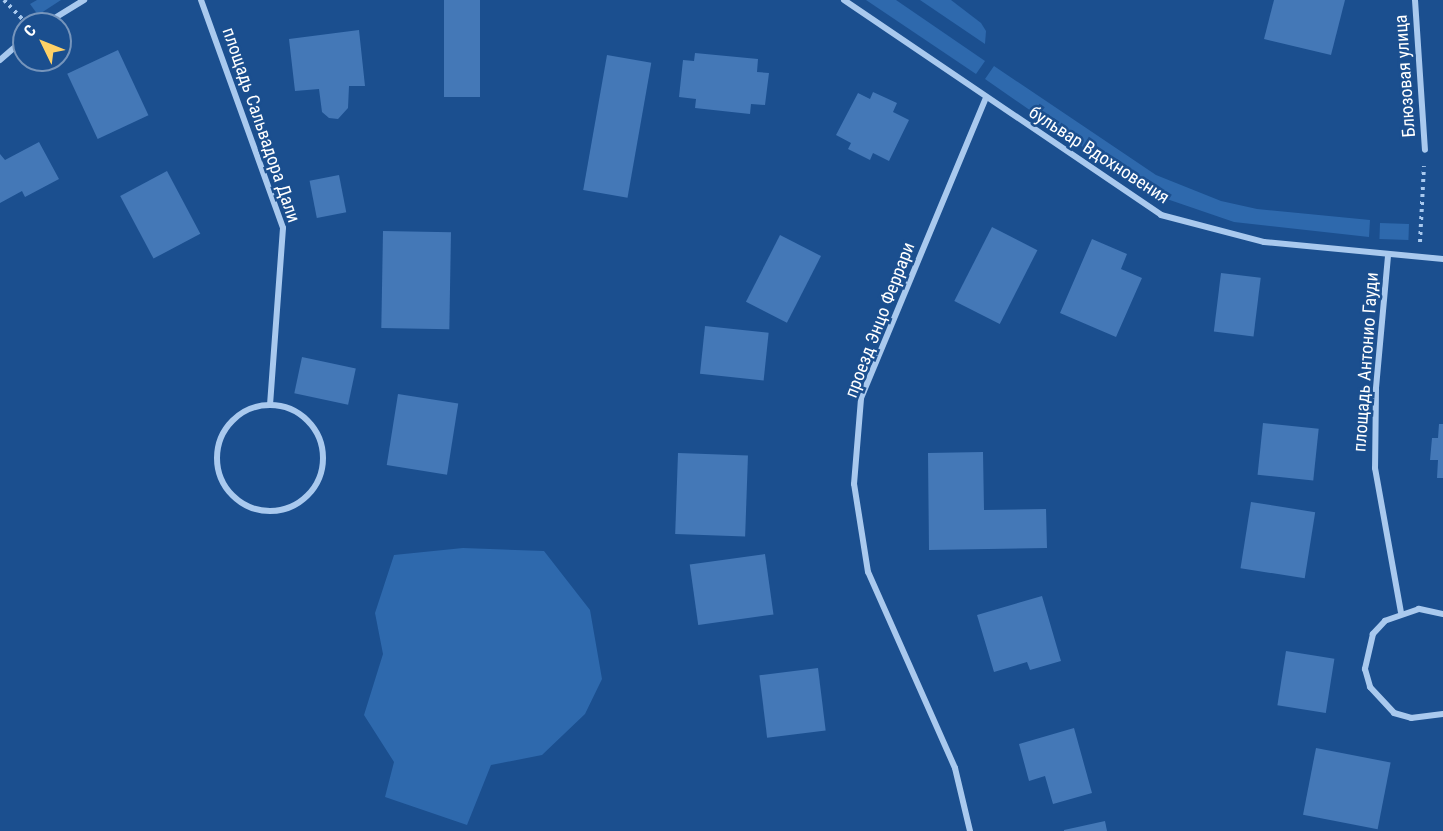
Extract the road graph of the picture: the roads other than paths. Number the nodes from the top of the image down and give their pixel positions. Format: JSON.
{"nodes":[{"id":1,"x":84,"y":0,"type":"edge"},
{"id":2,"x":201,"y":0,"type":"edge"},
{"id":3,"x":844,"y":0,"type":"edge"},
{"id":4,"x":1415,"y":0,"type":"edge"},
{"id":5,"x":64,"y":12,"type":"edge"},
{"id":6,"x":12,"y":50,"type":"edge"},
{"id":7,"x":0,"y":60,"type":"edge"},
{"id":8,"x":986,"y":98,"type":"junction"},
{"id":9,"x":1425,"y":150,"type":"road end"},
{"id":10,"x":1388,"y":256,"type":"junction"},
{"id":11,"x":1443,"y":259,"type":"edge"},
{"id":12,"x":270,"y":405,"type":"junction"},
{"id":13,"x":1401,"y":612,"type":"junction"},
{"id":14,"x":1443,"y":614,"type":"edge"},
{"id":15,"x":1443,"y":714,"type":"edge"},
{"id":16,"x":970,"y":831,"type":"edge"}],
"edges":[{"from":1,"to":5,"type":"street"},
{"from":2,"to":12,"type":"street","name":"площадь Сальвадора Дали"},
{"from":3,"to":8,"type":"street","name":"бульвар Вдохновения"},
{"from":4,"to":9,"type":"street","name":"Блюзовая улица"},
{"from":6,"to":7,"type":"street"},
{"from":8,"to":10,"type":"street","name":"бульвар Вдохновения"},
{"from":8,"to":16,"type":"street","name":"проезд Энцо Феррари"},
{"from":10,"to":11,"type":"street","name":"бульвар Вдохновения"},
{"from":10,"to":13,"type":"street","name":"площадь Антонио Гауди"},
{"from":12,"to":12,"type":"street"},
{"from":13,"to":14,"type":"street"},
{"from":13,"to":15,"type":"street"}]}
